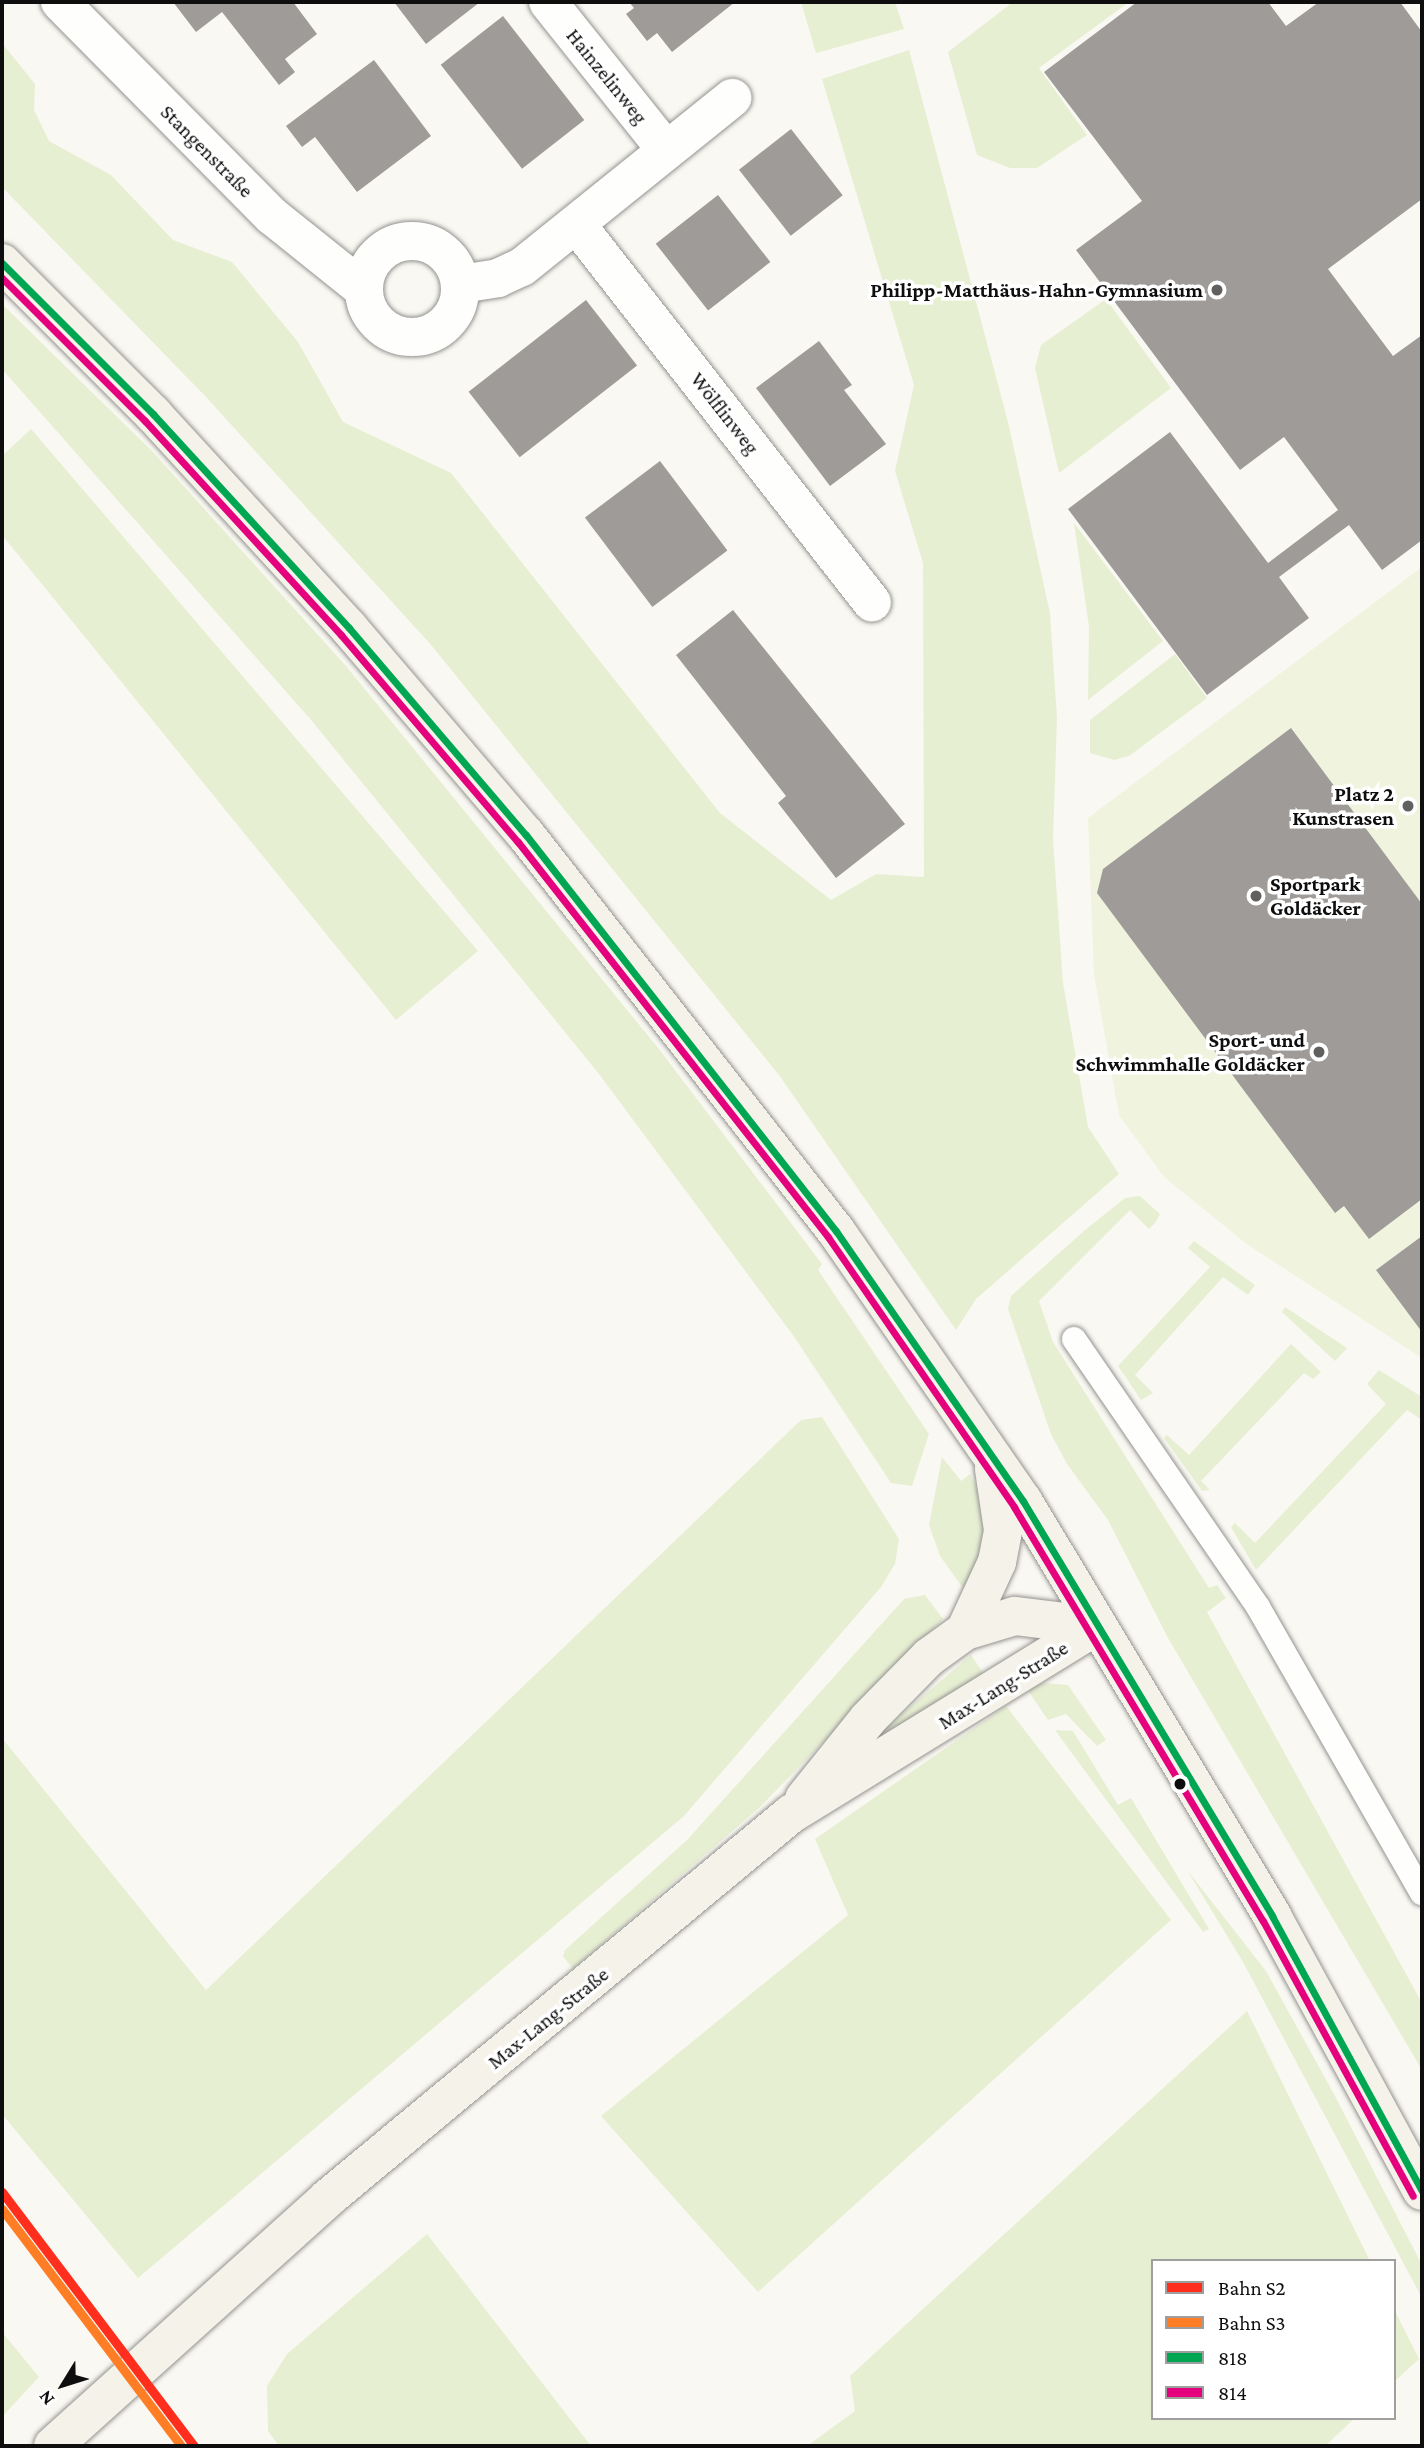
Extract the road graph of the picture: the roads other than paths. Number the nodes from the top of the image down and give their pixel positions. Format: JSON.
{"nodes":[{"id":1,"x":60,"y":2,"type":"edge"},
{"id":2,"x":548,"y":2,"type":"edge"},
{"id":3,"x":732,"y":98,"type":"dead end"},
{"id":4,"x":666,"y":150,"type":"junction"},
{"id":5,"x":577,"y":225,"type":"junction"},
{"id":6,"x":2,"y":262,"type":"edge"},
{"id":7,"x":461,"y":284,"type":"junction"},
{"id":8,"x":363,"y":289,"type":"junction"},
{"id":9,"x":872,"y":602,"type":"dead end"},
{"id":10,"x":1074,"y":1339,"type":"dead end"},
{"id":11,"x":992,"y":1453,"type":"junction"},
{"id":12,"x":1097,"y":1626,"type":"junction"},
{"id":13,"x":965,"y":1631,"type":"junction"},
{"id":14,"x":791,"y":1814,"type":"junction"},
{"id":15,"x":1422,"y":1893,"type":"edge"},
{"id":16,"x":1422,"y":2191,"type":"edge"},
{"id":17,"x":53,"y":2446,"type":"edge"}],
"edges":[{"from":1,"to":8,"type":"street","name":"Stangenstraße"},
{"from":2,"to":4,"type":"street","name":"Hainzelinweg"},
{"from":3,"to":4,"type":"street"},
{"from":4,"to":5,"type":"street"},
{"from":5,"to":7,"type":"street"},
{"from":5,"to":9,"type":"street","name":"Wölflinweg"},
{"from":6,"to":11,"type":"main road"},
{"from":7,"to":8,"type":"street"},
{"from":7,"to":8,"type":"street","name":"Stangenstraße"},
{"from":10,"to":15,"type":"lane"},
{"from":11,"to":12,"type":"main road"},
{"from":11,"to":13,"type":"main road"},
{"from":12,"to":13,"type":"main road","name":"Max-Lang-Straße"},
{"from":12,"to":14,"type":"main road","name":"Max-Lang-Straße"},
{"from":12,"to":16,"type":"main road"},
{"from":13,"to":14,"type":"main road","name":"Max-Lang-Straße"},
{"from":14,"to":17,"type":"main road","name":"Max-Lang-Straße"}]}
